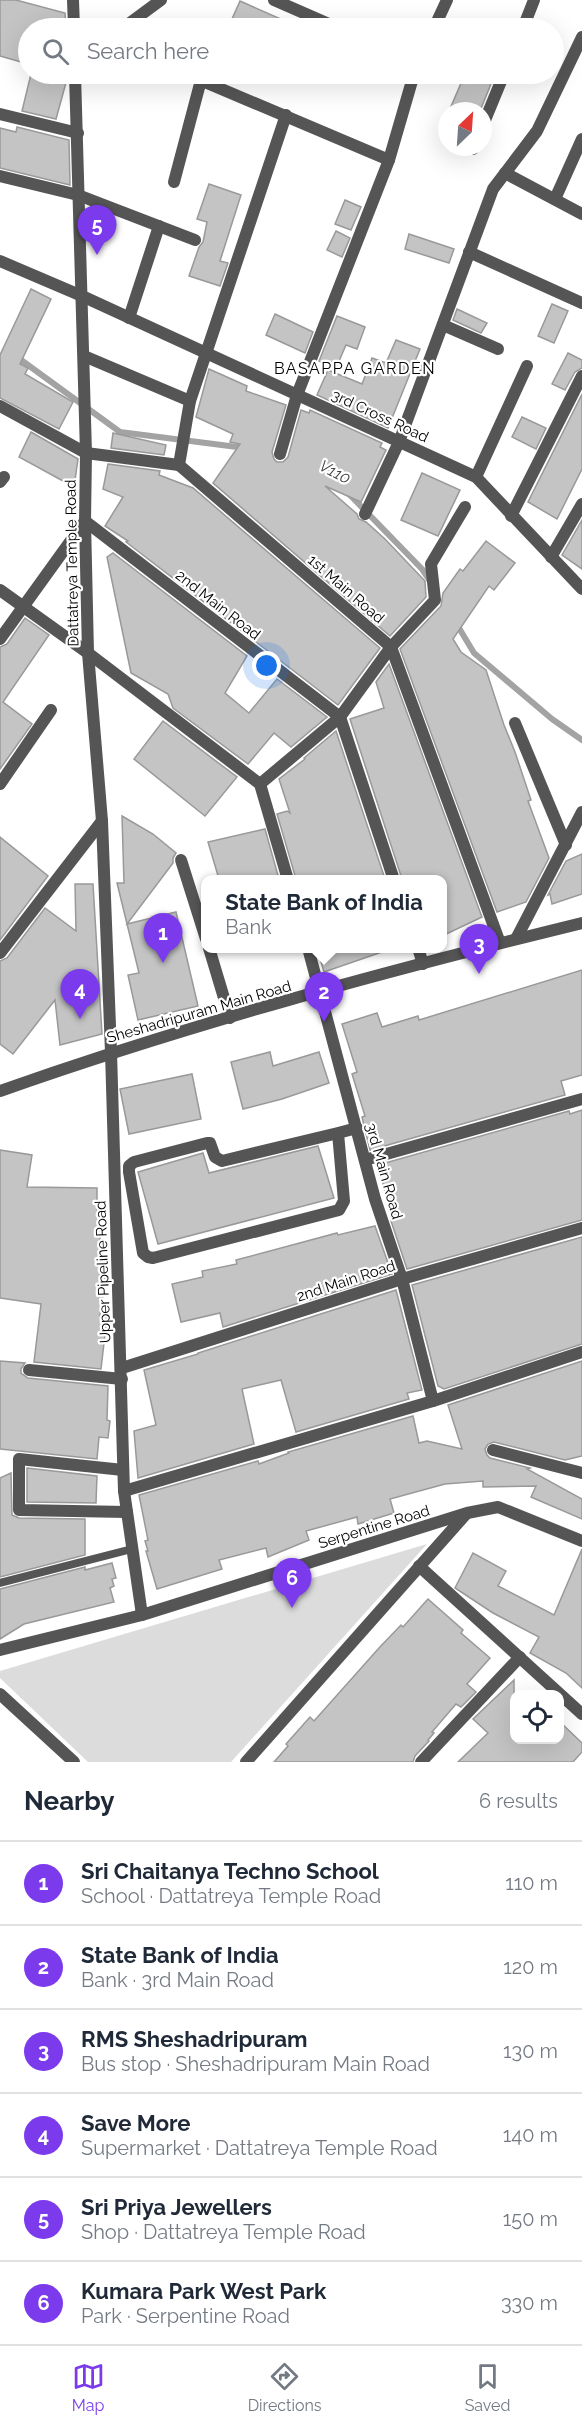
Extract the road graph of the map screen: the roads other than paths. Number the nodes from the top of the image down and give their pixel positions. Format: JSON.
{"nodes":[{"id":1,"x":73,"y":0,"type":"edge"},
{"id":2,"x":161,"y":0,"type":"edge"},
{"id":3,"x":274,"y":0,"type":"edge"},
{"id":4,"x":447,"y":0,"type":"edge"},
{"id":5,"x":534,"y":0,"type":"edge"},
{"id":6,"x":75,"y":18,"type":"edge"},
{"id":7,"x":137,"y":18,"type":"edge"},
{"id":8,"x":315,"y":18,"type":"edge"},
{"id":9,"x":439,"y":18,"type":"edge"},
{"id":10,"x":527,"y":18,"type":"edge"},
{"id":11,"x":582,"y":37,"type":"edge"},
{"id":12,"x":564,"y":75,"type":"edge"},
{"id":13,"x":76,"y":84,"type":"edge"},
{"id":14,"x":200,"y":84,"type":"edge"},
{"id":15,"x":211,"y":84,"type":"edge"},
{"id":16,"x":411,"y":84,"type":"edge"},
{"id":17,"x":500,"y":84,"type":"edge"},
{"id":18,"x":560,"y":84,"type":"edge"},
{"id":19,"x":492,"y":103,"type":"edge"},
{"id":20,"x":0,"y":114,"type":"edge"},
{"id":21,"x":286,"y":115,"type":"junction"},
{"id":22,"x":78,"y":133,"type":"junction"},
{"id":23,"x":582,"y":139,"type":"edge"},
{"id":24,"x":389,"y":160,"type":"junction"},
{"id":25,"x":505,"y":173,"type":"junction"},
{"id":26,"x":0,"y":177,"type":"edge"},
{"id":27,"x":174,"y":182,"type":"dead end"},
{"id":28,"x":78,"y":195,"type":"junction"},
{"id":29,"x":555,"y":199,"type":"junction"},
{"id":30,"x":582,"y":214,"type":"edge"},
{"id":31,"x":159,"y":226,"type":"junction"},
{"id":32,"x":195,"y":240,"type":"dead end"},
{"id":33,"x":469,"y":252,"type":"junction"},
{"id":34,"x":0,"y":261,"type":"edge"},
{"id":35,"x":82,"y":296,"type":"junction"},
{"id":36,"x":582,"y":303,"type":"edge"},
{"id":37,"x":129,"y":318,"type":"junction"},
{"id":38,"x":443,"y":325,"type":"junction"},
{"id":39,"x":498,"y":349,"type":"dead end"},
{"id":40,"x":206,"y":353,"type":"junction"},
{"id":41,"x":84,"y":356,"type":"junction"},
{"id":42,"x":527,"y":366,"type":"dead end"},
{"id":43,"x":582,"y":376,"type":"edge"},
{"id":44,"x":297,"y":395,"type":"junction"},
{"id":45,"x":190,"y":401,"type":"junction"},
{"id":46,"x":0,"y":406,"type":"edge"},
{"id":47,"x":399,"y":442,"type":"junction"},
{"id":48,"x":86,"y":453,"type":"junction"},
{"id":49,"x":280,"y":454,"type":"dead end"},
{"id":50,"x":179,"y":465,"type":"junction"},
{"id":51,"x":476,"y":477,"type":"junction"},
{"id":52,"x":582,"y":504,"type":"edge"},
{"id":53,"x":465,"y":507,"type":"dead end"},
{"id":54,"x":365,"y":514,"type":"dead end"},
{"id":55,"x":511,"y":516,"type":"junction"},
{"id":56,"x":85,"y":521,"type":"junction"},
{"id":57,"x":551,"y":557,"type":"junction"},
{"id":58,"x":582,"y":589,"type":"edge"},
{"id":59,"x":0,"y":590,"type":"edge"},
{"id":60,"x":22,"y":606,"type":"junction"},
{"id":61,"x":0,"y":639,"type":"edge"},
{"id":62,"x":391,"y":647,"type":"junction"},
{"id":63,"x":88,"y":653,"type":"junction"},
{"id":64,"x":51,"y":710,"type":"dead end"},
{"id":65,"x":340,"y":717,"type":"junction"},
{"id":66,"x":515,"y":723,"type":"dead end"},
{"id":67,"x":0,"y":784,"type":"edge"},
{"id":68,"x":260,"y":784,"type":"junction"},
{"id":69,"x":582,"y":812,"type":"edge"},
{"id":70,"x":102,"y":821,"type":"junction"},
{"id":71,"x":566,"y":845,"type":"junction"},
{"id":72,"x":181,"y":860,"type":"dead end"},
{"id":73,"x":287,"y":875,"type":"edge"},
{"id":74,"x":393,"y":875,"type":"edge"},
{"id":75,"x":201,"y":923,"type":"edge"},
{"id":76,"x":582,"y":923,"type":"edge"},
{"id":77,"x":516,"y":939,"type":"junction"},
{"id":78,"x":500,"y":943,"type":"junction"},
{"id":79,"x":0,"y":953,"type":"edge"},
{"id":80,"x":210,"y":953,"type":"edge"},
{"id":81,"x":309,"y":953,"type":"edge"},
{"id":82,"x":420,"y":953,"type":"edge"},
{"id":83,"x":423,"y":964,"type":"junction"},
{"id":84,"x":321,"y":992,"type":"junction"},
{"id":85,"x":230,"y":1018,"type":"junction"},
{"id":86,"x":111,"y":1052,"type":"junction"},
{"id":87,"x":0,"y":1091,"type":"edge"},
{"id":88,"x":582,"y":1099,"type":"edge"},
{"id":89,"x":357,"y":1128,"type":"junction"},
{"id":90,"x":338,"y":1133,"type":"junction"},
{"id":91,"x":365,"y":1160,"type":"junction"},
{"id":92,"x":582,"y":1228,"type":"edge"},
{"id":93,"x":402,"y":1279,"type":"junction"},
{"id":94,"x":582,"y":1352,"type":"edge"},
{"id":95,"x":29,"y":1370,"type":"dead end"},
{"id":96,"x":122,"y":1373,"type":"junction"},
{"id":97,"x":433,"y":1401,"type":"junction"},
{"id":98,"x":493,"y":1450,"type":"dead end"},
{"id":99,"x":123,"y":1470,"type":"junction"},
{"id":100,"x":582,"y":1473,"type":"edge"},
{"id":101,"x":124,"y":1491,"type":"junction"},
{"id":102,"x":127,"y":1512,"type":"junction"},
{"id":103,"x":467,"y":1513,"type":"junction"},
{"id":104,"x":582,"y":1541,"type":"edge"},
{"id":105,"x":132,"y":1549,"type":"junction"},
{"id":106,"x":419,"y":1566,"type":"junction"},
{"id":107,"x":0,"y":1583,"type":"edge"},
{"id":108,"x":142,"y":1615,"type":"junction"},
{"id":109,"x":0,"y":1650,"type":"edge"},
{"id":110,"x":520,"y":1658,"type":"junction"},
{"id":111,"x":0,"y":1694,"type":"edge"},
{"id":112,"x":582,"y":1714,"type":"edge"},
{"id":113,"x":74,"y":1762,"type":"edge"},
{"id":114,"x":246,"y":1762,"type":"edge"},
{"id":115,"x":421,"y":1762,"type":"edge"}],
"edges":[{"from":1,"to":6,"type":"street"},
{"from":2,"to":7,"type":"street"},
{"from":3,"to":8,"type":"street"},
{"from":4,"to":9,"type":"street"},
{"from":5,"to":10,"type":"street"},
{"from":11,"to":12,"type":"street"},
{"from":13,"to":22,"type":"street","name":"Dattatreya Temple Road"},
{"from":14,"to":27,"type":"street"},
{"from":15,"to":21,"type":"street"},
{"from":16,"to":24,"type":"street"},
{"from":17,"to":19,"type":"street"},
{"from":18,"to":25,"type":"street"},
{"from":20,"to":22,"type":"street"},
{"from":21,"to":24,"type":"street"},
{"from":21,"to":40,"type":"street"},
{"from":22,"to":28,"type":"street","name":"Dattatreya Temple Road"},
{"from":23,"to":29,"type":"street"},
{"from":24,"to":44,"type":"street"},
{"from":25,"to":29,"type":"street"},
{"from":25,"to":33,"type":"street"},
{"from":26,"to":28,"type":"street"},
{"from":28,"to":31,"type":"street"},
{"from":28,"to":35,"type":"street","name":"Dattatreya Temple Road"},
{"from":29,"to":30,"type":"street"},
{"from":31,"to":32,"type":"street"},
{"from":31,"to":37,"type":"street"},
{"from":33,"to":36,"type":"street"},
{"from":33,"to":38,"type":"street"},
{"from":34,"to":35,"type":"street","name":"3rd Cross Road"},
{"from":35,"to":37,"type":"street","name":"3rd Cross Road"},
{"from":35,"to":41,"type":"street","name":"Dattatreya Temple Road"},
{"from":37,"to":40,"type":"street","name":"3rd Cross Road"},
{"from":38,"to":39,"type":"street"},
{"from":38,"to":47,"type":"street"},
{"from":40,"to":44,"type":"street","name":"3rd Cross Road"},
{"from":40,"to":45,"type":"street"},
{"from":41,"to":45,"type":"street"},
{"from":41,"to":48,"type":"street","name":"Dattatreya Temple Road"},
{"from":42,"to":51,"type":"street"},
{"from":43,"to":55,"type":"street"},
{"from":44,"to":47,"type":"street","name":"3rd Cross Road"},
{"from":44,"to":49,"type":"street"},
{"from":45,"to":50,"type":"street"},
{"from":46,"to":48,"type":"street"},
{"from":47,"to":51,"type":"street","name":"3rd Cross Road"},
{"from":47,"to":54,"type":"street"},
{"from":48,"to":50,"type":"street"},
{"from":48,"to":56,"type":"street","name":"Dattatreya Temple Road"},
{"from":50,"to":62,"type":"street","name":"1st Main Road"},
{"from":51,"to":55,"type":"street","name":"3rd Cross Road"},
{"from":52,"to":57,"type":"street"},
{"from":53,"to":62,"type":"street"},
{"from":55,"to":57,"type":"street","name":"3rd Cross Road"},
{"from":56,"to":60,"type":"street"},
{"from":56,"to":63,"type":"street","name":"Dattatreya Temple Road"},
{"from":56,"to":65,"type":"street","name":"2nd Main Road"},
{"from":57,"to":58,"type":"street","name":"3rd Cross Road"},
{"from":59,"to":60,"type":"street"},
{"from":60,"to":61,"type":"street"},
{"from":60,"to":63,"type":"street"},
{"from":62,"to":65,"type":"street"},
{"from":62,"to":78,"type":"street","name":"1st Main Road"},
{"from":63,"to":68,"type":"street"},
{"from":63,"to":70,"type":"street","name":"Dattatreya Temple Road"},
{"from":64,"to":67,"type":"street"},
{"from":65,"to":68,"type":"street"},
{"from":65,"to":74,"type":"street"},
{"from":66,"to":71,"type":"street"},
{"from":68,"to":73,"type":"street"},
{"from":69,"to":71,"type":"street"},
{"from":70,"to":79,"type":"street"},
{"from":70,"to":86,"type":"street","name":"Dattatreya Temple Road"},
{"from":71,"to":77,"type":"street"},
{"from":72,"to":75,"type":"street"},
{"from":76,"to":77,"type":"street","name":"Sheshadripuram Main Road"},
{"from":77,"to":78,"type":"street","name":"Sheshadripuram Main Road"},
{"from":78,"to":83,"type":"street","name":"Sheshadripuram Main Road"},
{"from":80,"to":85,"type":"street"},
{"from":81,"to":84,"type":"street","name":"3rd Main Road"},
{"from":82,"to":83,"type":"street"},
{"from":83,"to":84,"type":"street","name":"Sheshadripuram Main Road"},
{"from":84,"to":85,"type":"street","name":"Sheshadripuram Main Road"},
{"from":84,"to":89,"type":"street","name":"3rd Main Road"},
{"from":85,"to":86,"type":"street","name":"Sheshadripuram Main Road"},
{"from":86,"to":87,"type":"street","name":"Sheshadripuram Main Road"},
{"from":86,"to":96,"type":"street","name":"Upper Pipeline Road"},
{"from":88,"to":91,"type":"street"},
{"from":89,"to":90,"type":"street"},
{"from":89,"to":91,"type":"street","name":"3rd Main Road"},
{"from":90,"to":90,"type":"street"},
{"from":91,"to":93,"type":"street","name":"3rd Main Road"},
{"from":92,"to":93,"type":"street","name":"2nd Main Road"},
{"from":93,"to":96,"type":"street","name":"2nd Main Road"},
{"from":93,"to":97,"type":"street","name":"3rd Main Road"},
{"from":94,"to":97,"type":"street"},
{"from":95,"to":96,"type":"street"},
{"from":96,"to":99,"type":"street","name":"Upper Pipeline Road"},
{"from":97,"to":101,"type":"street"},
{"from":98,"to":100,"type":"street"},
{"from":99,"to":101,"type":"street","name":"Upper Pipeline Road"},
{"from":99,"to":102,"type":"street"},
{"from":101,"to":102,"type":"street","name":"Upper Pipeline Road"},
{"from":102,"to":105,"type":"street","name":"Upper Pipeline Road"},
{"from":103,"to":104,"type":"street","name":"Serpentine Road"},
{"from":103,"to":106,"type":"street"},
{"from":103,"to":108,"type":"street","name":"Serpentine Road"},
{"from":105,"to":107,"type":"lane"},
{"from":105,"to":108,"type":"street","name":"Upper Pipeline Road"},
{"from":106,"to":110,"type":"street"},
{"from":106,"to":114,"type":"street"},
{"from":108,"to":109,"type":"street","name":"Serpentine Road"},
{"from":110,"to":112,"type":"street"},
{"from":110,"to":115,"type":"street"},
{"from":111,"to":113,"type":"street"}]}
